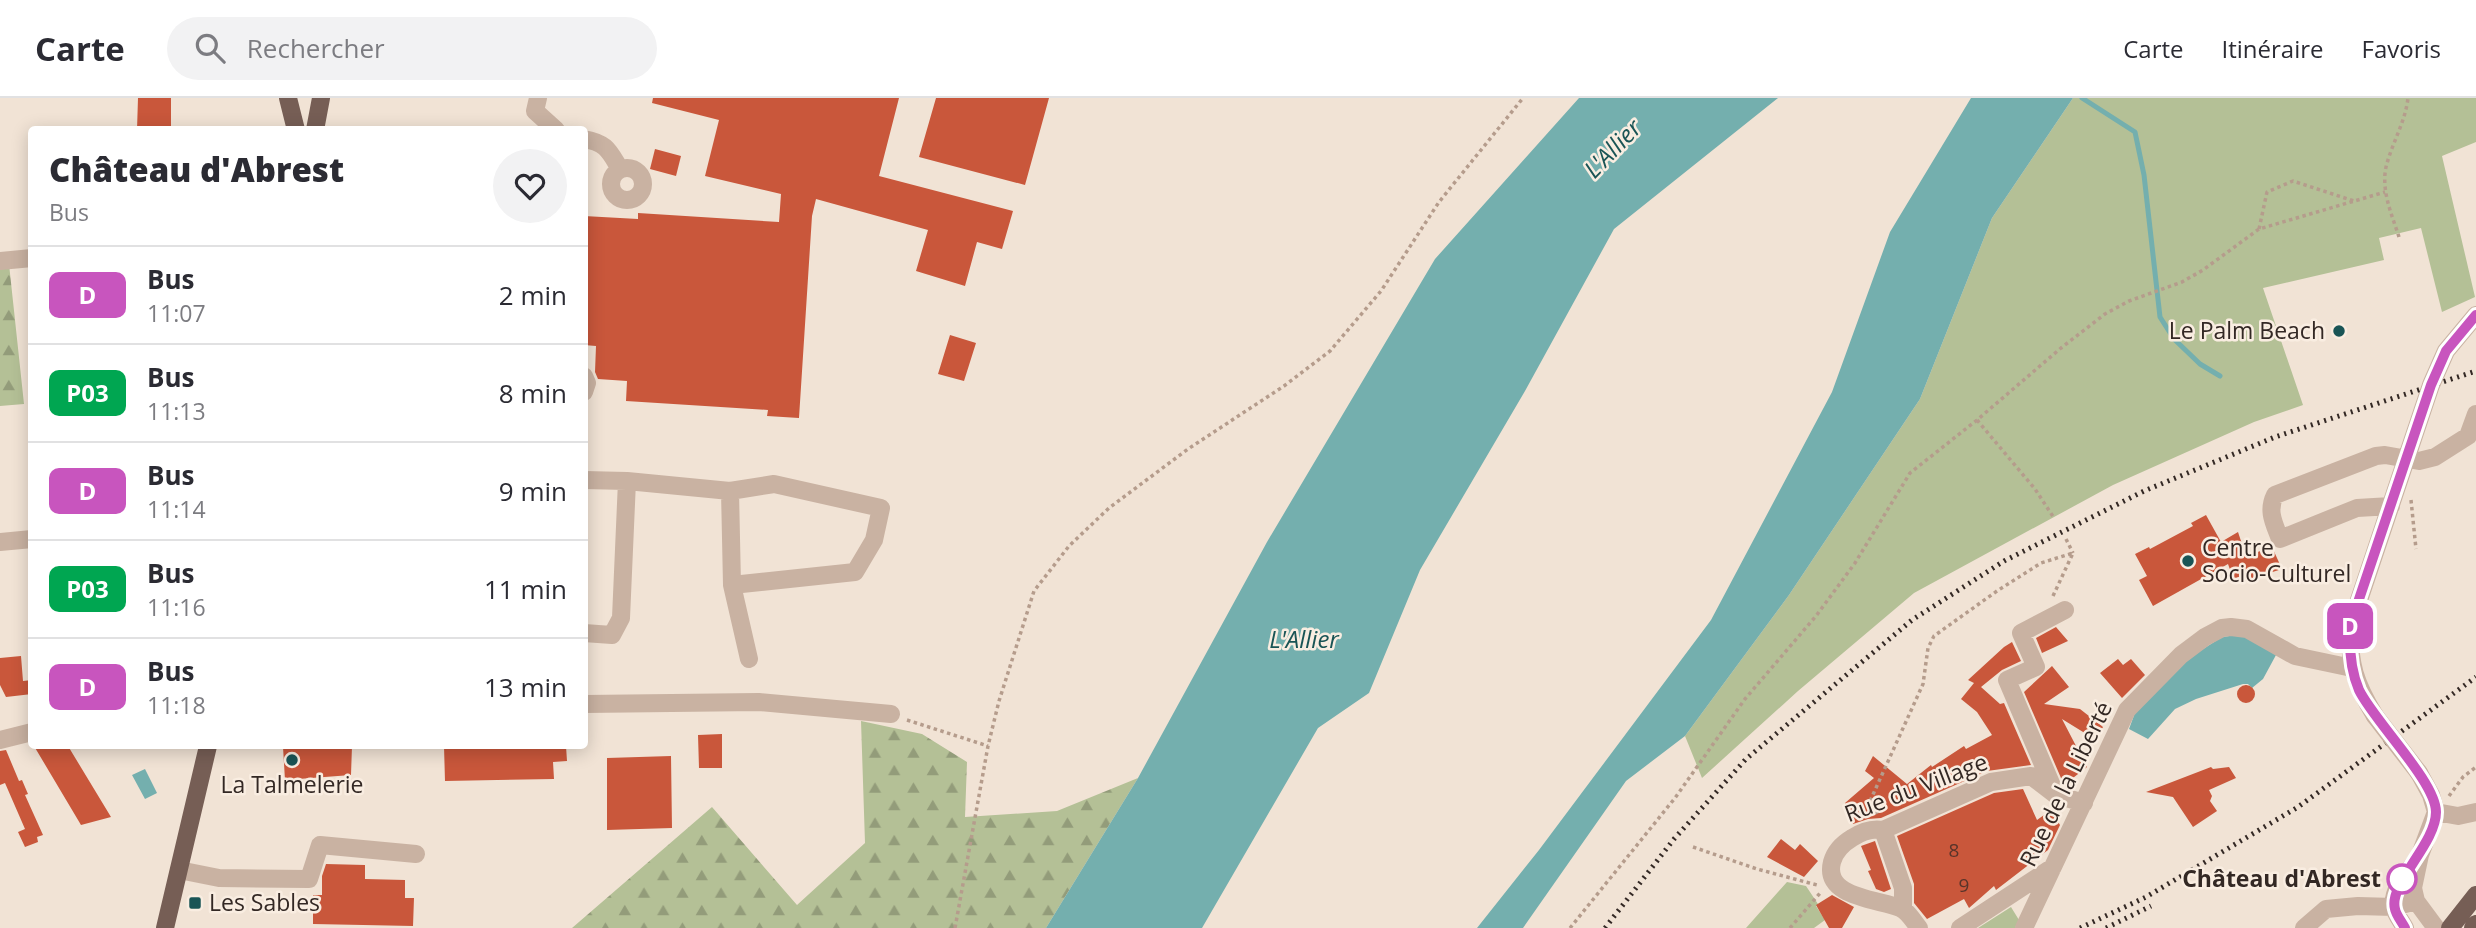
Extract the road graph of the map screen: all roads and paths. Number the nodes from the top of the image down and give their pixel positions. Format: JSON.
{"nodes":[{"id":1,"x":288,"y":98,"type":"edge"},
{"id":2,"x":319,"y":98,"type":"edge"},
{"id":3,"x":538,"y":98,"type":"edge"},
{"id":4,"x":2408,"y":98,"type":"edge"},
{"id":5,"x":1520,"y":99,"type":"edge"},
{"id":6,"x":295,"y":126,"type":"edge"},
{"id":7,"x":316,"y":126,"type":"edge"},
{"id":8,"x":552,"y":126,"type":"edge"},
{"id":9,"x":588,"y":140,"type":"edge"},
{"id":10,"x":620,"y":169,"type":"dead end"},
{"id":11,"x":2385,"y":192,"type":"junction"},
{"id":12,"x":2354,"y":201,"type":"junction"},
{"id":13,"x":2259,"y":229,"type":"junction"},
{"id":14,"x":2399,"y":237,"type":"dead end"},
{"id":15,"x":28,"y":258,"type":"edge"},
{"id":16,"x":0,"y":261,"type":"edge"},
{"id":17,"x":2476,"y":315,"type":"edge"},
{"id":18,"x":2476,"y":414,"type":"edge"},
{"id":19,"x":1977,"y":421,"type":"junction"},
{"id":20,"x":2406,"y":460,"type":"junction"},
{"id":21,"x":588,"y":480,"type":"edge"},
{"id":22,"x":627,"y":481,"type":"junction"},
{"id":23,"x":730,"y":491,"type":"junction"},
{"id":24,"x":2393,"y":499,"type":"junction"},
{"id":25,"x":2054,"y":518,"type":"dead end"},
{"id":26,"x":28,"y":539,"type":"edge"},
{"id":27,"x":2066,"y":539,"type":"dead end"},
{"id":28,"x":0,"y":542,"type":"edge"},
{"id":29,"x":2416,"y":549,"type":"dead end"},
{"id":30,"x":2073,"y":553,"type":"junction"},
{"id":31,"x":732,"y":585,"type":"junction"},
{"id":32,"x":2065,"y":610,"type":"dead end"},
{"id":33,"x":2040,"y":623,"type":"junction"},
{"id":34,"x":588,"y":633,"type":"edge"},
{"id":35,"x":749,"y":659,"type":"dead end"},
{"id":36,"x":2352,"y":668,"type":"junction"},
{"id":37,"x":588,"y":704,"type":"edge"},
{"id":38,"x":891,"y":714,"type":"joint"},
{"id":39,"x":28,"y":733,"type":"edge"},
{"id":40,"x":0,"y":740,"type":"edge"},
{"id":41,"x":988,"y":746,"type":"junction"},
{"id":42,"x":207,"y":749,"type":"edge"},
{"id":43,"x":2476,"y":767,"type":"edge"},
{"id":44,"x":2056,"y":795,"type":"junction"},
{"id":45,"x":2084,"y":803,"type":"junction"},
{"id":46,"x":2436,"y":812,"type":"junction"},
{"id":47,"x":2476,"y":812,"type":"edge"},
{"id":48,"x":1883,"y":830,"type":"junction"},
{"id":49,"x":1693,"y":848,"type":"dead end"},
{"id":50,"x":416,"y":854,"type":"dead end"},
{"id":51,"x":2420,"y":855,"type":"junction"},
{"id":52,"x":2053,"y":867,"type":"junction"},
{"id":53,"x":179,"y":870,"type":"junction"},
{"id":54,"x":2476,"y":895,"type":"edge"},
{"id":55,"x":2416,"y":901,"type":"junction"},
{"id":56,"x":2394,"y":907,"type":"junction"},
{"id":57,"x":1903,"y":909,"type":"junction"},
{"id":58,"x":165,"y":928,"type":"edge"},
{"id":59,"x":955,"y":928,"type":"edge"},
{"id":60,"x":1570,"y":928,"type":"edge"},
{"id":61,"x":1790,"y":928,"type":"edge"},
{"id":62,"x":1919,"y":928,"type":"edge"},
{"id":63,"x":1960,"y":928,"type":"edge"},
{"id":64,"x":2024,"y":928,"type":"edge"},
{"id":65,"x":2304,"y":928,"type":"edge"},
{"id":66,"x":2405,"y":928,"type":"edge"},
{"id":67,"x":2436,"y":928,"type":"edge"},
{"id":68,"x":2450,"y":928,"type":"edge"}],
"edges":[{"from":1,"to":2,"type":"main road"},
{"from":1,"to":6,"type":"main road"},
{"from":2,"to":7,"type":"main road"},
{"from":3,"to":8,"type":"street"},
{"from":4,"to":11,"type":"path"},
{"from":5,"to":41,"type":"path"},
{"from":9,"to":10,"type":"street"},
{"from":11,"to":12,"type":"path"},
{"from":11,"to":14,"type":"path"},
{"from":12,"to":13,"type":"path"},
{"from":12,"to":13,"type":"path"},
{"from":13,"to":19,"type":"path"},
{"from":15,"to":16,"type":"street"},
{"from":17,"to":20,"type":"street"},
{"from":18,"to":20,"type":"street"},
{"from":19,"to":25,"type":"path"},
{"from":19,"to":60,"type":"path"},
{"from":20,"to":24,"type":"street"},
{"from":20,"to":24,"type":"street"},
{"from":21,"to":22,"type":"street"},
{"from":22,"to":23,"type":"street"},
{"from":22,"to":34,"type":"street"},
{"from":23,"to":31,"type":"street"},
{"from":23,"to":31,"type":"street"},
{"from":24,"to":29,"type":"path"},
{"from":24,"to":36,"type":"street"},
{"from":26,"to":28,"type":"street"},
{"from":27,"to":30,"type":"path"},
{"from":30,"to":33,"type":"path"},
{"from":30,"to":48,"type":"path"},
{"from":31,"to":35,"type":"street"},
{"from":32,"to":33,"type":"street"},
{"from":33,"to":44,"type":"street"},
{"from":36,"to":45,"type":"street","name":"Rue de la Liberté"},
{"from":36,"to":46,"type":"street","bridge":true},
{"from":37,"to":38,"type":"street"},
{"from":38,"to":41,"type":"path"},
{"from":39,"to":40,"type":"street"},
{"from":41,"to":59,"type":"path"},
{"from":42,"to":53,"type":"main road"},
{"from":43,"to":46,"type":"path"},
{"from":44,"to":45,"type":"street","name":"Rue du Village"},
{"from":44,"to":48,"type":"street","name":"Rue du Village"},
{"from":45,"to":52,"type":"street","name":"Rue de la Liberté"},
{"from":46,"to":47,"type":"street"},
{"from":46,"to":51,"type":"street"},
{"from":48,"to":57,"type":"street"},
{"from":48,"to":57,"type":"street","name":"Rue du Village"},
{"from":49,"to":61,"type":"path"},
{"from":50,"to":53,"type":"street"},
{"from":51,"to":55,"type":"street"},
{"from":51,"to":56,"type":"street"},
{"from":52,"to":63,"type":"street"},
{"from":52,"to":64,"type":"street","name":"Rue de la Liberté"},
{"from":53,"to":58,"type":"main road"},
{"from":54,"to":68,"type":"main road"},
{"from":55,"to":56,"type":"street"},
{"from":55,"to":67,"type":"street"},
{"from":56,"to":65,"type":"street"},
{"from":56,"to":66,"type":"street"},
{"from":57,"to":62,"type":"street"}]}
